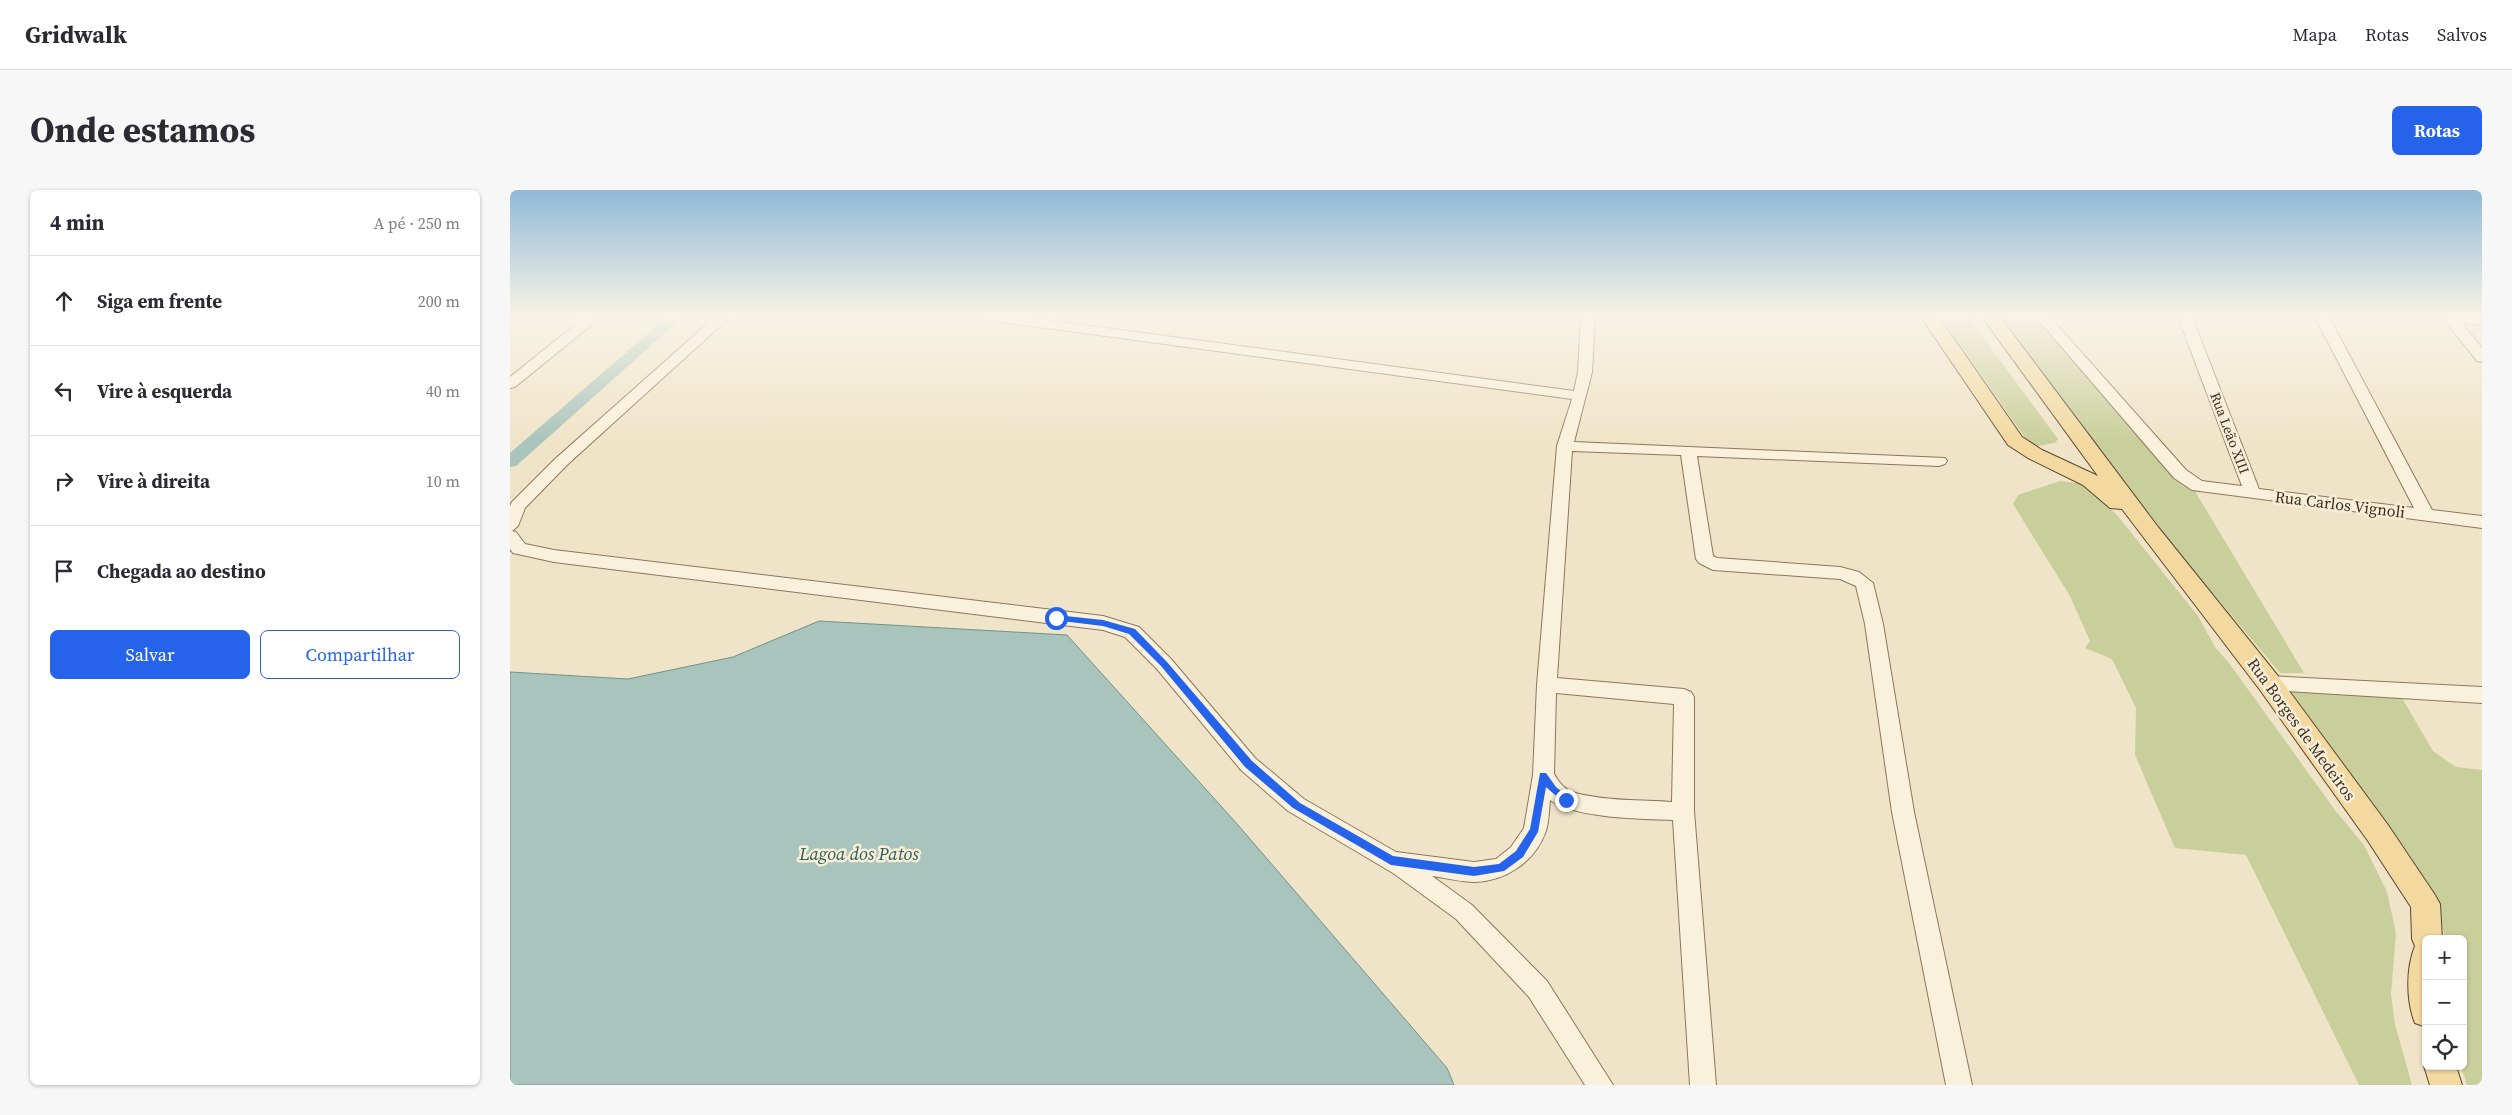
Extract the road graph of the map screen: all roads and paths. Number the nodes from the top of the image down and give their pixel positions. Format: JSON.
{"nodes":[{"id":1,"x":542,"y":359,"type":"edge"},
{"id":2,"x":675,"y":359,"type":"edge"},
{"id":3,"x":1303,"y":359,"type":"edge"},
{"id":4,"x":1586,"y":359,"type":"edge"},
{"id":5,"x":1959,"y":359,"type":"edge"},
{"id":6,"x":2008,"y":359,"type":"edge"},
{"id":7,"x":2016,"y":359,"type":"edge"},
{"id":8,"x":2021,"y":359,"type":"edge"},
{"id":9,"x":2079,"y":359,"type":"edge"},
{"id":10,"x":2201,"y":359,"type":"edge"},
{"id":11,"x":2344,"y":359,"type":"edge"},
{"id":12,"x":510,"y":384,"type":"edge"},
{"id":13,"x":1580,"y":396,"type":"junction"},
{"id":14,"x":1565,"y":446,"type":"junction"},
{"id":15,"x":2073,"y":447,"type":"junction"},
{"id":16,"x":2027,"y":449,"type":"junction"},
{"id":17,"x":1688,"y":451,"type":"junction"},
{"id":18,"x":1939,"y":461,"type":"dead end"},
{"id":19,"x":2254,"y":493,"type":"junction"},
{"id":20,"x":2125,"y":508,"type":"junction"},
{"id":21,"x":2426,"y":515,"type":"junction"},
{"id":22,"x":2482,"y":522,"type":"edge"},
{"id":23,"x":510,"y":526,"type":"edge"},
{"id":24,"x":2150,"y":532,"type":"junction"},
{"id":25,"x":510,"y":536,"type":"edge"},
{"id":26,"x":2269,"y":683,"type":"junction"},
{"id":27,"x":1547,"y":685,"type":"junction"},
{"id":28,"x":2482,"y":695,"type":"edge"},
{"id":29,"x":1543,"y":776,"type":"junction"},
{"id":30,"x":1683,"y":811,"type":"junction"},
{"id":31,"x":1391,"y":860,"type":"junction"},
{"id":32,"x":2427,"y":935,"type":"edge"},
{"id":33,"x":2441,"y":1070,"type":"edge"},
{"id":34,"x":1600,"y":1085,"type":"edge"},
{"id":35,"x":1703,"y":1085,"type":"edge"},
{"id":36,"x":1959,"y":1085,"type":"edge"},
{"id":37,"x":2446,"y":1085,"type":"edge"}],
"edges":[{"from":1,"to":12,"type":"street"},
{"from":2,"to":23,"type":"street"},
{"from":3,"to":13,"type":"street"},
{"from":4,"to":13,"type":"street"},
{"from":5,"to":16,"type":"main road"},
{"from":6,"to":15,"type":"main road","name":"Rua Borges de Medeiros"},
{"from":7,"to":15,"type":"main road"},
{"from":8,"to":24,"type":"main road","name":"Rua Borges de Medeiros"},
{"from":9,"to":19,"type":"street","name":"Rua Carlos Vignoli"},
{"from":10,"to":19,"type":"street","name":"Rua Leão XIII"},
{"from":11,"to":21,"type":"street"},
{"from":13,"to":14,"type":"street"},
{"from":14,"to":17,"type":"street"},
{"from":14,"to":27,"type":"street"},
{"from":15,"to":16,"type":"main road"},
{"from":15,"to":20,"type":"main road","name":"Rua Borges de Medeiros"},
{"from":16,"to":20,"type":"main road"},
{"from":17,"to":18,"type":"street"},
{"from":17,"to":36,"type":"street"},
{"from":19,"to":21,"type":"street","name":"Rua Carlos Vignoli"},
{"from":20,"to":24,"type":"main road","name":"Rua Borges de Medeiros"},
{"from":21,"to":22,"type":"street","name":"Rua Carlos Vignoli"},
{"from":24,"to":26,"type":"main road","name":"Rua Borges de Medeiros"},
{"from":25,"to":31,"type":"street"},
{"from":26,"to":28,"type":"street"},
{"from":26,"to":32,"type":"main road","name":"Rua Borges de Medeiros"},
{"from":27,"to":29,"type":"street"},
{"from":27,"to":30,"type":"street"},
{"from":29,"to":30,"type":"street"},
{"from":29,"to":31,"type":"street"},
{"from":30,"to":35,"type":"street"},
{"from":31,"to":34,"type":"street"},
{"from":33,"to":37,"type":"main road"}]}
